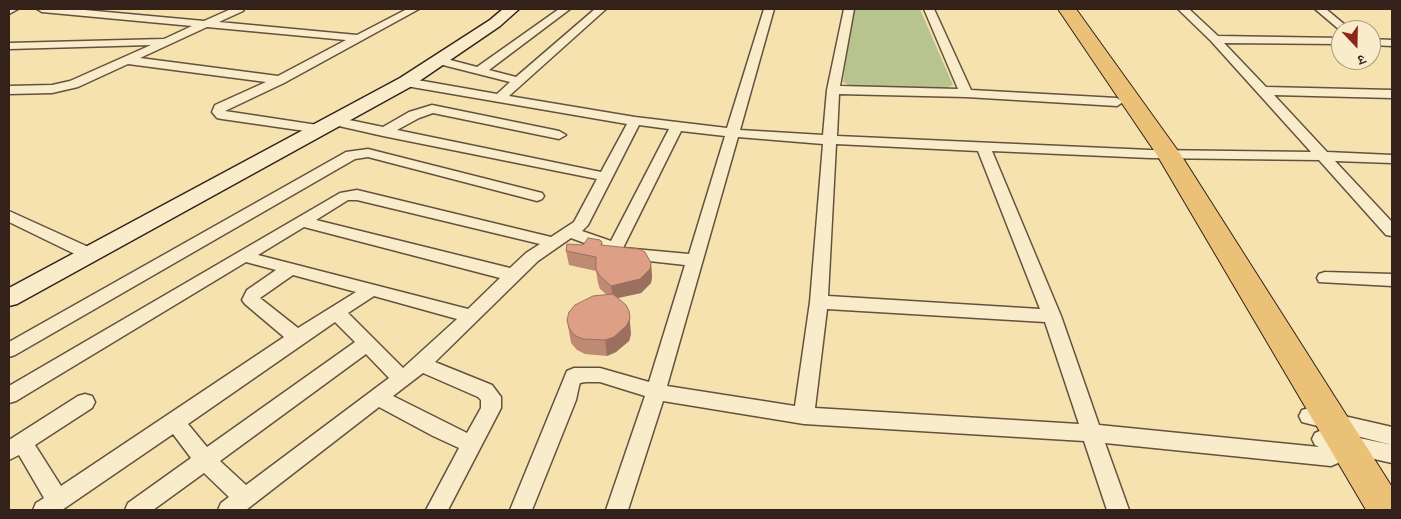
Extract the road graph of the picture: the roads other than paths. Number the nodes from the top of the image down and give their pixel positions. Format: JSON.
{"nodes":[{"id":1,"x":13,"y":9,"type":"edge"},
{"id":2,"x":42,"y":9,"type":"edge"},
{"id":3,"x":239,"y":9,"type":"edge"},
{"id":4,"x":414,"y":9,"type":"edge"},
{"id":5,"x":512,"y":9,"type":"edge"},
{"id":6,"x":565,"y":9,"type":"edge"},
{"id":7,"x":601,"y":9,"type":"edge"},
{"id":8,"x":769,"y":9,"type":"edge"},
{"id":9,"x":849,"y":9,"type":"edge"},
{"id":10,"x":929,"y":9,"type":"edge"},
{"id":11,"x":1054,"y":9,"type":"edge"},
{"id":12,"x":1067,"y":9,"type":"edge"},
{"id":13,"x":1183,"y":9,"type":"edge"},
{"id":14,"x":1320,"y":9,"type":"edge"},
{"id":15,"x":66,"y":10,"type":"edge"},
{"id":16,"x":9,"y":11,"type":"edge"},
{"id":17,"x":1334,"y":20,"type":"edge"},
{"id":18,"x":206,"y":24,"type":"junction"},
{"id":19,"x":358,"y":38,"type":"junction"},
{"id":20,"x":1215,"y":39,"type":"junction"},
{"id":21,"x":170,"y":40,"type":"junction"},
{"id":22,"x":1331,"y":41,"type":"edge"},
{"id":23,"x":9,"y":46,"type":"edge"},
{"id":24,"x":126,"y":60,"type":"junction"},
{"id":25,"x":439,"y":60,"type":"junction"},
{"id":26,"x":481,"y":70,"type":"junction"},
{"id":27,"x":280,"y":80,"type":"junction"},
{"id":28,"x":518,"y":81,"type":"junction"},
{"id":29,"x":406,"y":82,"type":"junction"},
{"id":30,"x":9,"y":90,"type":"edge"},
{"id":31,"x":833,"y":90,"type":"junction"},
{"id":32,"x":1263,"y":91,"type":"junction"},
{"id":33,"x":966,"y":93,"type":"junction"},
{"id":34,"x":1392,"y":94,"type":"edge"},
{"id":35,"x":499,"y":98,"type":"junction"},
{"id":36,"x":1117,"y":102,"type":"junction"},
{"id":37,"x":636,"y":121,"type":"junction"},
{"id":38,"x":327,"y":125,"type":"junction"},
{"id":39,"x":677,"y":126,"type":"junction"},
{"id":40,"x":383,"y":132,"type":"junction"},
{"id":41,"x":732,"y":133,"type":"junction"},
{"id":42,"x":559,"y":135,"type":"dead end"},
{"id":43,"x":830,"y":140,"type":"junction"},
{"id":44,"x":983,"y":146,"type":"junction"},
{"id":45,"x":1159,"y":154,"type":"junction"},
{"id":46,"x":1325,"y":156,"type":"junction"},
{"id":47,"x":1392,"y":159,"type":"edge"},
{"id":48,"x":606,"y":177,"type":"junction"},
{"id":49,"x":537,"y":196,"type":"dead end"},
{"id":50,"x":9,"y":216,"type":"edge"},
{"id":51,"x":301,"y":221,"type":"junction"},
{"id":52,"x":1392,"y":231,"type":"edge"},
{"id":53,"x":569,"y":232,"type":"junction"},
{"id":54,"x":552,"y":242,"type":"junction"},
{"id":55,"x":613,"y":252,"type":"junction"},
{"id":56,"x":89,"y":254,"type":"junction"},
{"id":57,"x":243,"y":256,"type":"junction"},
{"id":58,"x":695,"y":260,"type":"junction"},
{"id":59,"x":291,"y":268,"type":"junction"},
{"id":60,"x":513,"y":275,"type":"junction"},
{"id":61,"x":1325,"y":278,"type":"dead end"},
{"id":62,"x":1392,"y":280,"type":"edge"},
{"id":63,"x":371,"y":290,"type":"junction"},
{"id":64,"x":9,"y":298,"type":"edge"},
{"id":65,"x":819,"y":302,"type":"junction"},
{"id":66,"x":337,"y":313,"type":"junction"},
{"id":67,"x":471,"y":316,"type":"junction"},
{"id":68,"x":1052,"y":316,"type":"junction"},
{"id":69,"x":297,"y":337,"type":"junction"},
{"id":70,"x":367,"y":343,"type":"junction"},
{"id":71,"x":9,"y":350,"type":"edge"},
{"id":72,"x":421,"y":364,"type":"junction"},
{"id":73,"x":402,"y":379,"type":"junction"},
{"id":74,"x":656,"y":392,"type":"junction"},
{"id":75,"x":9,"y":395,"type":"edge"},
{"id":76,"x":378,"y":397,"type":"junction"},
{"id":77,"x":85,"y":402,"type":"dead end"},
{"id":78,"x":804,"y":416,"type":"junction"},
{"id":79,"x":175,"y":422,"type":"junction"},
{"id":80,"x":1093,"y":433,"type":"junction"},
{"id":81,"x":1328,"y":436,"type":"junction"},
{"id":82,"x":1392,"y":436,"type":"edge"},
{"id":83,"x":472,"y":444,"type":"junction"},
{"id":84,"x":15,"y":446,"type":"edge"},
{"id":85,"x":1392,"y":454,"type":"edge"},
{"id":86,"x":204,"y":460,"type":"junction"},
{"id":87,"x":237,"y":504,"type":"edge"},
{"id":88,"x":51,"y":506,"type":"edge"},
{"id":89,"x":136,"y":510,"type":"edge"},
{"id":90,"x":437,"y":510,"type":"edge"},
{"id":91,"x":521,"y":510,"type":"edge"},
{"id":92,"x":617,"y":510,"type":"edge"},
{"id":93,"x":1118,"y":510,"type":"edge"},
{"id":94,"x":1364,"y":510,"type":"edge"},
{"id":95,"x":1386,"y":510,"type":"edge"}],
"edges":[{"from":1,"to":16,"type":"street"},
{"from":2,"to":15,"type":"street"},
{"from":3,"to":18,"type":"street"},
{"from":4,"to":19,"type":"street"},
{"from":5,"to":25,"type":"street"},
{"from":6,"to":26,"type":"street"},
{"from":7,"to":28,"type":"street"},
{"from":8,"to":41,"type":"street"},
{"from":9,"to":31,"type":"street"},
{"from":10,"to":33,"type":"street"},
{"from":11,"to":36,"type":"highway"},
{"from":12,"to":45,"type":"highway"},
{"from":13,"to":20,"type":"street"},
{"from":14,"to":17,"type":"street"},
{"from":15,"to":18,"type":"street"},
{"from":18,"to":19,"type":"street"},
{"from":18,"to":21,"type":"street"},
{"from":19,"to":27,"type":"street"},
{"from":20,"to":22,"type":"street"},
{"from":20,"to":32,"type":"street"},
{"from":21,"to":23,"type":"street"},
{"from":21,"to":24,"type":"street"},
{"from":24,"to":27,"type":"street"},
{"from":24,"to":30,"type":"street"},
{"from":25,"to":26,"type":"street"},
{"from":25,"to":29,"type":"street"},
{"from":26,"to":28,"type":"street"},
{"from":27,"to":38,"type":"street"},
{"from":28,"to":35,"type":"street"},
{"from":29,"to":35,"type":"street"},
{"from":29,"to":38,"type":"street"},
{"from":31,"to":33,"type":"street"},
{"from":31,"to":43,"type":"street"},
{"from":32,"to":34,"type":"street"},
{"from":32,"to":46,"type":"street"},
{"from":33,"to":36,"type":"street"},
{"from":35,"to":37,"type":"street"},
{"from":36,"to":45,"type":"highway"},
{"from":37,"to":39,"type":"street"},
{"from":37,"to":48,"type":"street"},
{"from":38,"to":40,"type":"street"},
{"from":38,"to":56,"type":"street"},
{"from":39,"to":41,"type":"street"},
{"from":39,"to":55,"type":"street"},
{"from":40,"to":42,"type":"street"},
{"from":40,"to":48,"type":"street"},
{"from":41,"to":43,"type":"street"},
{"from":41,"to":58,"type":"street"},
{"from":43,"to":44,"type":"street"},
{"from":43,"to":65,"type":"street"},
{"from":44,"to":45,"type":"street"},
{"from":44,"to":68,"type":"street"},
{"from":45,"to":46,"type":"street"},
{"from":45,"to":81,"type":"highway"},
{"from":46,"to":47,"type":"street"},
{"from":46,"to":52,"type":"street"},
{"from":48,"to":53,"type":"street"},
{"from":49,"to":71,"type":"street"},
{"from":50,"to":56,"type":"street"},
{"from":51,"to":54,"type":"street"},
{"from":51,"to":57,"type":"street"},
{"from":51,"to":60,"type":"street"},
{"from":53,"to":54,"type":"street"},
{"from":53,"to":55,"type":"street"},
{"from":54,"to":60,"type":"street"},
{"from":55,"to":58,"type":"street"},
{"from":56,"to":64,"type":"street"},
{"from":57,"to":59,"type":"street"},
{"from":57,"to":75,"type":"street"},
{"from":58,"to":74,"type":"street"},
{"from":59,"to":63,"type":"street"},
{"from":59,"to":69,"type":"street"},
{"from":60,"to":67,"type":"street"},
{"from":61,"to":62,"type":"street"},
{"from":63,"to":66,"type":"street"},
{"from":63,"to":67,"type":"street"},
{"from":65,"to":68,"type":"street"},
{"from":65,"to":78,"type":"street"},
{"from":66,"to":69,"type":"street"},
{"from":66,"to":70,"type":"street"},
{"from":67,"to":72,"type":"street"},
{"from":68,"to":80,"type":"street"},
{"from":69,"to":79,"type":"street"},
{"from":70,"to":73,"type":"street"},
{"from":70,"to":86,"type":"street"},
{"from":72,"to":73,"type":"street"},
{"from":72,"to":83,"type":"street"},
{"from":73,"to":76,"type":"street"},
{"from":74,"to":78,"type":"street"},
{"from":74,"to":91,"type":"street"},
{"from":74,"to":92,"type":"street"},
{"from":76,"to":83,"type":"street"},
{"from":76,"to":87,"type":"street"},
{"from":77,"to":84,"type":"street"},
{"from":78,"to":80,"type":"street"},
{"from":79,"to":86,"type":"street"},
{"from":79,"to":88,"type":"street"},
{"from":80,"to":81,"type":"street"},
{"from":80,"to":93,"type":"street"},
{"from":81,"to":82,"type":"street"},
{"from":81,"to":85,"type":"street"},
{"from":81,"to":94,"type":"highway"},
{"from":81,"to":95,"type":"highway"},
{"from":83,"to":90,"type":"street"},
{"from":84,"to":88,"type":"street"},
{"from":86,"to":87,"type":"street"},
{"from":86,"to":89,"type":"street"}]}
